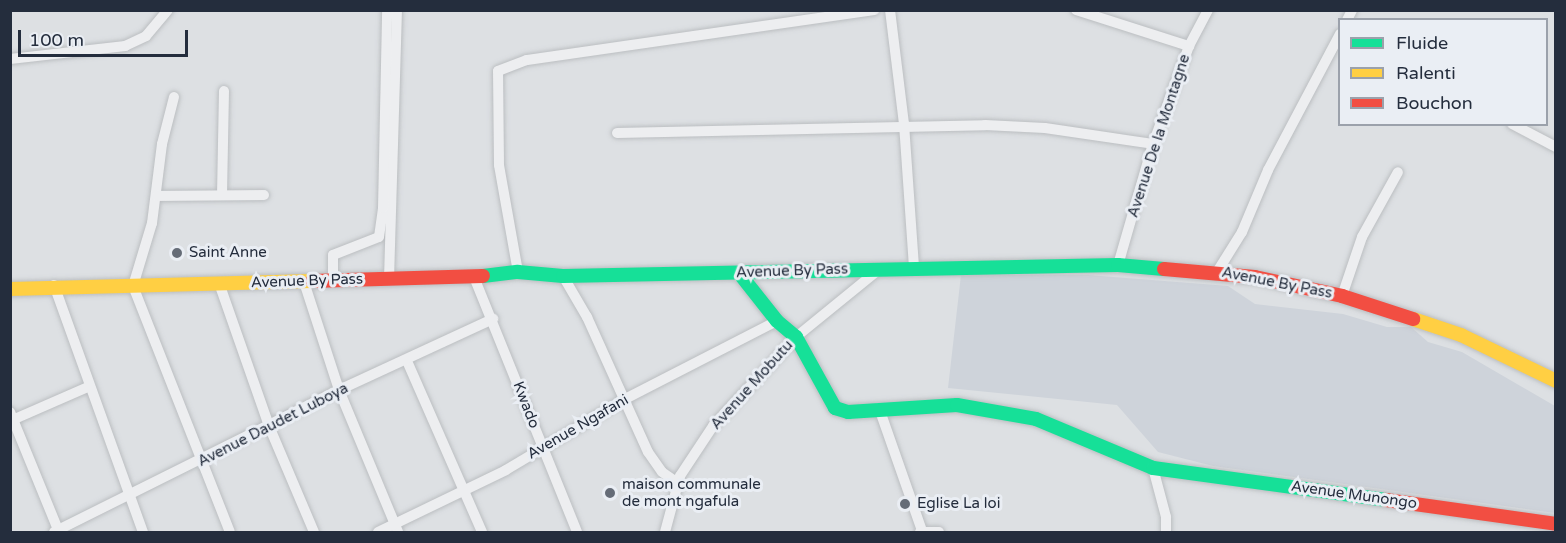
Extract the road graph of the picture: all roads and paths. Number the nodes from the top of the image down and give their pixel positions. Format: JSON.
{"nodes":[{"id":1,"x":168,"y":10,"type":"edge"},
{"id":2,"x":387,"y":10,"type":"edge"},
{"id":3,"x":397,"y":10,"type":"edge"},
{"id":4,"x":874,"y":10,"type":"edge"},
{"id":5,"x":890,"y":10,"type":"edge"},
{"id":6,"x":1076,"y":10,"type":"edge"},
{"id":7,"x":1208,"y":10,"type":"edge"},
{"id":8,"x":843,"y":12,"type":"edge"},
{"id":9,"x":1338,"y":36,"type":"edge"},
{"id":10,"x":1189,"y":46,"type":"junction"},
{"id":11,"x":10,"y":59,"type":"edge"},
{"id":12,"x":224,"y":91,"type":"dead end"},
{"id":13,"x":174,"y":97,"type":"dead end"},
{"id":14,"x":904,"y":124,"type":"junction"},
{"id":15,"x":1516,"y":126,"type":"edge"},
{"id":16,"x":617,"y":133,"type":"dead end"},
{"id":17,"x":1153,"y":144,"type":"junction"},
{"id":18,"x":1556,"y":147,"type":"edge"},
{"id":19,"x":1398,"y":172,"type":"dead end"},
{"id":20,"x":222,"y":195,"type":"junction"},
{"id":21,"x":264,"y":195,"type":"dead end"},
{"id":22,"x":157,"y":196,"type":"junction"},
{"id":23,"x":1118,"y":265,"type":"junction"},
{"id":24,"x":880,"y":268,"type":"junction"},
{"id":25,"x":914,"y":268,"type":"junction"},
{"id":26,"x":518,"y":272,"type":"junction"},
{"id":27,"x":1217,"y":272,"type":"junction"},
{"id":28,"x":739,"y":273,"type":"junction"},
{"id":29,"x":563,"y":276,"type":"junction"},
{"id":30,"x":474,"y":277,"type":"junction"},
{"id":31,"x":389,"y":279,"type":"junction"},
{"id":32,"x":333,"y":280,"type":"junction"},
{"id":33,"x":304,"y":282,"type":"junction"},
{"id":34,"x":219,"y":283,"type":"junction"},
{"id":35,"x":54,"y":285,"type":"junction"},
{"id":36,"x":134,"y":286,"type":"junction"},
{"id":37,"x":10,"y":289,"type":"edge"},
{"id":38,"x":1342,"y":296,"type":"junction"},
{"id":39,"x":493,"y":319,"type":"junction"},
{"id":40,"x":777,"y":321,"type":"junction"},
{"id":41,"x":796,"y":337,"type":"junction"},
{"id":42,"x":407,"y":361,"type":"junction"},
{"id":43,"x":1556,"y":381,"type":"edge"},
{"id":44,"x":88,"y":387,"type":"junction"},
{"id":45,"x":339,"y":390,"type":"junction"},
{"id":46,"x":625,"y":399,"type":"junction"},
{"id":47,"x":879,"y":408,"type":"junction"},
{"id":48,"x":12,"y":417,"type":"edge"},
{"id":49,"x":269,"y":426,"type":"junction"},
{"id":50,"x":542,"y":447,"type":"junction"},
{"id":51,"x":201,"y":461,"type":"junction"},
{"id":52,"x":1153,"y":468,"type":"junction"},
{"id":53,"x":678,"y":483,"type":"junction"},
{"id":54,"x":463,"y":489,"type":"junction"},
{"id":55,"x":129,"y":495,"type":"junction"},
{"id":56,"x":1556,"y":524,"type":"edge"},
{"id":57,"x":396,"y":529,"type":"edge"},
{"id":58,"x":57,"y":532,"type":"edge"},
{"id":59,"x":143,"y":532,"type":"edge"},
{"id":60,"x":230,"y":532,"type":"edge"},
{"id":61,"x":314,"y":532,"type":"edge"},
{"id":62,"x":378,"y":532,"type":"edge"},
{"id":63,"x":482,"y":532,"type":"edge"},
{"id":64,"x":577,"y":532,"type":"edge"},
{"id":65,"x":665,"y":532,"type":"edge"},
{"id":66,"x":921,"y":532,"type":"edge"},
{"id":67,"x":939,"y":532,"type":"edge"},
{"id":68,"x":1166,"y":532,"type":"edge"}],
"edges":[{"from":1,"to":11,"type":"street"},
{"from":2,"to":32,"type":"street"},
{"from":3,"to":31,"type":"street"},
{"from":4,"to":8,"type":"street"},
{"from":5,"to":14,"type":"street"},
{"from":6,"to":10,"type":"street"},
{"from":7,"to":10,"type":"street","name":"Avenue De la Montagne"},
{"from":8,"to":26,"type":"street"},
{"from":9,"to":27,"type":"street"},
{"from":10,"to":17,"type":"street","name":"Avenue De la Montagne"},
{"from":12,"to":20,"type":"street"},
{"from":13,"to":22,"type":"street"},
{"from":14,"to":16,"type":"street"},
{"from":14,"to":17,"type":"street"},
{"from":14,"to":25,"type":"street"},
{"from":15,"to":18,"type":"street"},
{"from":17,"to":23,"type":"street","name":"Avenue De la Montagne"},
{"from":19,"to":38,"type":"street"},
{"from":20,"to":21,"type":"street"},
{"from":20,"to":22,"type":"street"},
{"from":22,"to":36,"type":"street"},
{"from":23,"to":25,"type":"main road","name":"Avenue By Pass"},
{"from":23,"to":27,"type":"main road","name":"Avenue By Pass"},
{"from":24,"to":25,"type":"main road","name":"Avenue By Pass"},
{"from":24,"to":28,"type":"main road","name":"Avenue By Pass"},
{"from":24,"to":41,"type":"street","name":"Avenue Mobutu"},
{"from":26,"to":29,"type":"main road","name":"Avenue By Pass"},
{"from":26,"to":30,"type":"main road","name":"Avenue By Pass"},
{"from":27,"to":38,"type":"main road","name":"Avenue By Pass"},
{"from":28,"to":29,"type":"main road","name":"Avenue By Pass"},
{"from":28,"to":40,"type":"main road"},
{"from":29,"to":46,"type":"street"},
{"from":30,"to":31,"type":"main road","name":"Avenue By Pass"},
{"from":30,"to":39,"type":"street","name":"Kwado"},
{"from":31,"to":32,"type":"main road","name":"Avenue By Pass"},
{"from":32,"to":33,"type":"main road","name":"Avenue By Pass"},
{"from":33,"to":34,"type":"main road","name":"Avenue By Pass"},
{"from":33,"to":45,"type":"street"},
{"from":34,"to":36,"type":"main road","name":"Avenue By Pass"},
{"from":34,"to":49,"type":"street"},
{"from":35,"to":36,"type":"main road","name":"Avenue By Pass"},
{"from":35,"to":37,"type":"main road","name":"Avenue By Pass"},
{"from":35,"to":44,"type":"street"},
{"from":36,"to":51,"type":"street"},
{"from":38,"to":43,"type":"main road","name":"Avenue By Pass"},
{"from":39,"to":42,"type":"street","name":"Avenue Daudet Luboya"},
{"from":39,"to":50,"type":"street","name":"Kwado"},
{"from":40,"to":41,"type":"main road"},
{"from":40,"to":46,"type":"street","name":"Avenue Ngafani"},
{"from":41,"to":47,"type":"main road","name":"Avenue Munongo"},
{"from":41,"to":53,"type":"street","name":"Avenue Mobutu"},
{"from":42,"to":45,"type":"street","name":"Avenue Daudet Luboya"},
{"from":42,"to":54,"type":"street"},
{"from":44,"to":48,"type":"street"},
{"from":44,"to":55,"type":"street"},
{"from":45,"to":49,"type":"street","name":"Avenue Daudet Luboya"},
{"from":45,"to":57,"type":"street"},
{"from":46,"to":50,"type":"street","name":"Avenue Ngafani"},
{"from":46,"to":53,"type":"street"},
{"from":47,"to":52,"type":"main road","name":"Avenue Munongo"},
{"from":47,"to":66,"type":"street"},
{"from":48,"to":58,"type":"street"},
{"from":49,"to":51,"type":"street","name":"Avenue Daudet Luboya"},
{"from":49,"to":61,"type":"street"},
{"from":50,"to":54,"type":"street","name":"Avenue Ngafani"},
{"from":50,"to":64,"type":"street","name":"Kwado"},
{"from":51,"to":55,"type":"street","name":"Avenue Daudet Luboya"},
{"from":51,"to":60,"type":"street"},
{"from":52,"to":56,"type":"main road","name":"Avenue Munongo"},
{"from":52,"to":68,"type":"street"},
{"from":53,"to":65,"type":"street","name":"Avenue Mobutu"},
{"from":54,"to":57,"type":"street","name":"Avenue Ngafani"},
{"from":54,"to":63,"type":"street"},
{"from":55,"to":58,"type":"street","name":"Avenue Daudet Luboya"},
{"from":55,"to":59,"type":"street"},
{"from":57,"to":62,"type":"street","name":"Avenue Ngafani"},
{"from":66,"to":67,"type":"street"}]}
